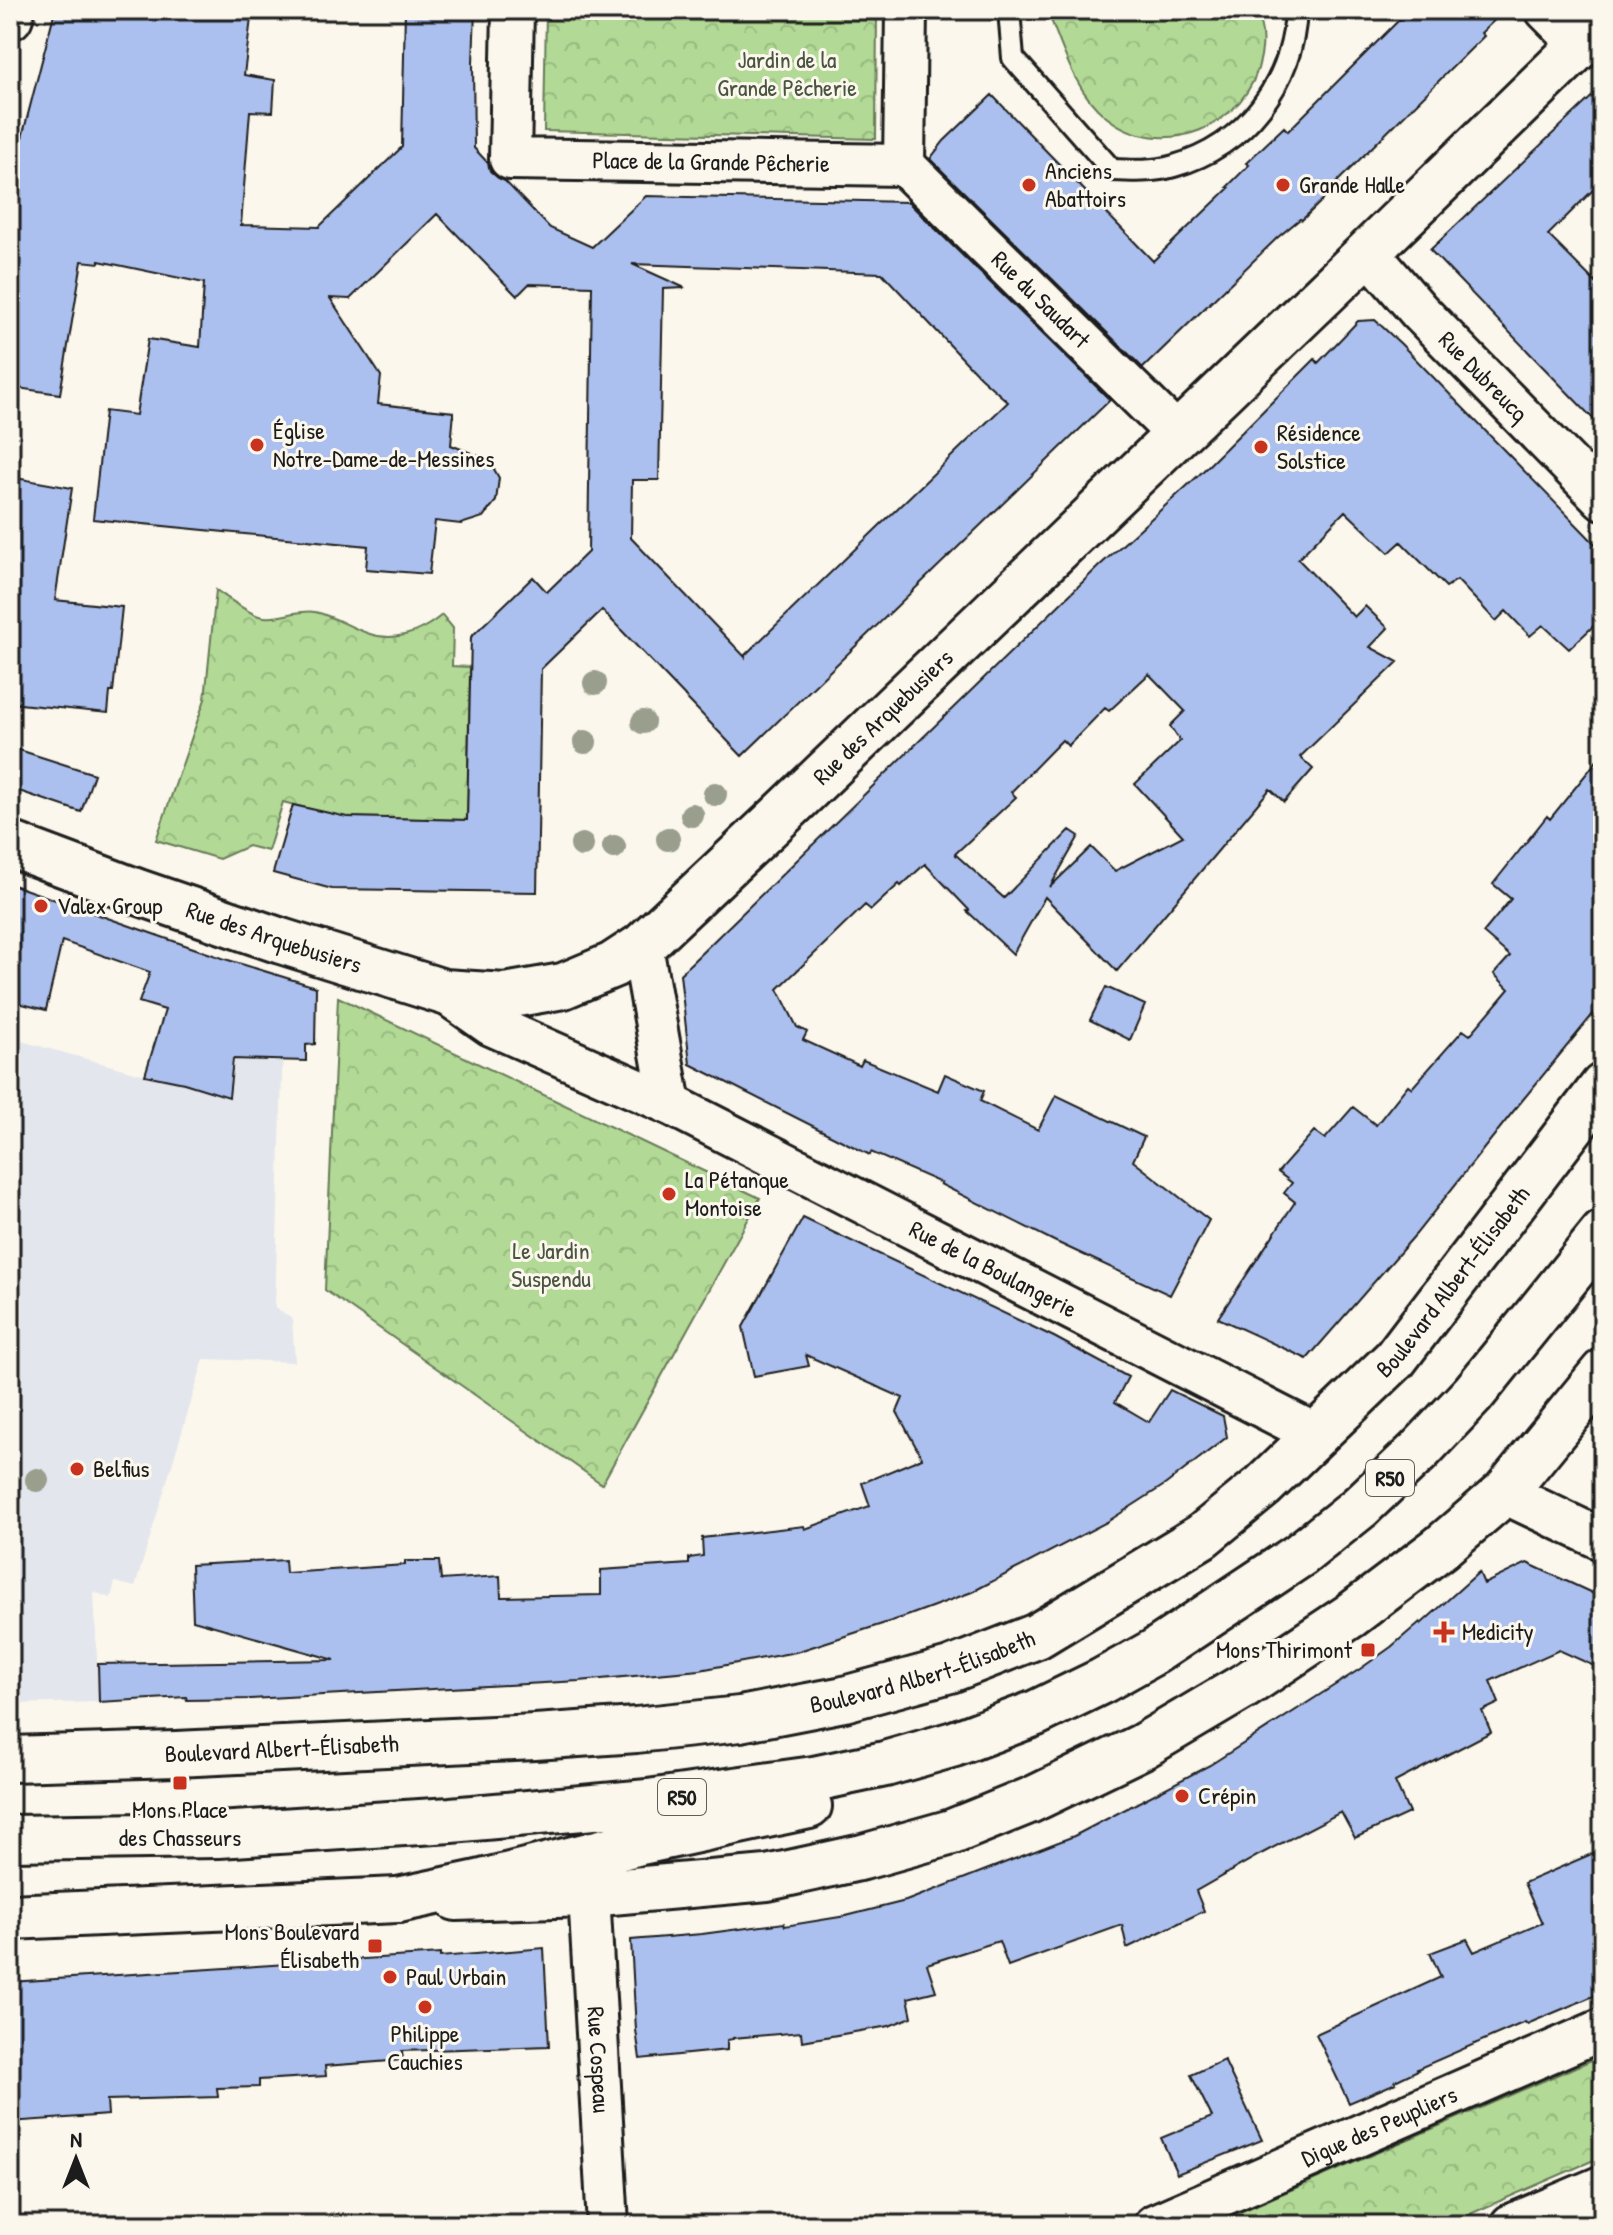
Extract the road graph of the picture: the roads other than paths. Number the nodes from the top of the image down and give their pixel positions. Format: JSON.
{"nodes":[{"id":1,"x":12,"y":10,"type":"edge"},
{"id":2,"x":513,"y":10,"type":"edge"},
{"id":3,"x":906,"y":10,"type":"edge"},
{"id":4,"x":1009,"y":10,"type":"edge"},
{"id":5,"x":1296,"y":10,"type":"edge"},
{"id":6,"x":1546,"y":10,"type":"edge"},
{"id":7,"x":10,"y":17,"type":"edge"},
{"id":8,"x":1592,"y":34,"type":"edge"},
{"id":9,"x":904,"y":165,"type":"junction"},
{"id":10,"x":1368,"y":252,"type":"junction"},
{"id":11,"x":1178,"y":435,"type":"junction"},
{"id":12,"x":1603,"y":499,"type":"edge"},
{"id":13,"x":10,"y":844,"type":"edge"},
{"id":14,"x":642,"y":946,"type":"junction"},
{"id":15,"x":444,"y":992,"type":"junction"},
{"id":16,"x":1603,"y":1086,"type":"edge"},
{"id":17,"x":670,"y":1104,"type":"junction"},
{"id":18,"x":1603,"y":1233,"type":"edge"},
{"id":19,"x":1603,"y":1372,"type":"edge"},
{"id":20,"x":1317,"y":1435,"type":"junction"},
{"id":21,"x":1504,"y":1493,"type":"junction"},
{"id":22,"x":1603,"y":1540,"type":"edge"},
{"id":23,"x":1300,"y":1555,"type":"junction"},
{"id":24,"x":10,"y":1759,"type":"edge"},
{"id":25,"x":10,"y":1838,"type":"edge"},
{"id":26,"x":589,"y":1894,"type":"junction"},
{"id":27,"x":398,"y":1900,"type":"junction"},
{"id":28,"x":10,"y":1917,"type":"edge"},
{"id":29,"x":1603,"y":2029,"type":"edge"},
{"id":30,"x":1603,"y":2186,"type":"edge"},
{"id":31,"x":608,"y":2225,"type":"edge"},
{"id":32,"x":1154,"y":2225,"type":"edge"},
{"id":33,"x":1511,"y":2225,"type":"edge"}],
"edges":[{"from":1,"to":7,"type":"main road"},
{"from":2,"to":9,"type":"street","name":"Place de la Grande Pêcherie"},
{"from":3,"to":9,"type":"street"},
{"from":4,"to":5,"type":"lane"},
{"from":6,"to":8,"type":"street"},
{"from":8,"to":10,"type":"main road","name":"Rue des Arquebusiers"},
{"from":9,"to":11,"type":"street","name":"Rue du Saudart"},
{"from":10,"to":11,"type":"main road","name":"Rue des Arquebusiers"},
{"from":10,"to":12,"type":"street","name":"Rue Dubreucq"},
{"from":11,"to":14,"type":"main road","name":"Rue des Arquebusiers"},
{"from":13,"to":15,"type":"main road","name":"Rue des Arquebusiers"},
{"from":14,"to":15,"type":"main road","name":"Rue des Arquebusiers"},
{"from":14,"to":17,"type":"street"},
{"from":15,"to":17,"type":"street","name":"Rue de la Boulangerie"},
{"from":16,"to":20,"type":"main road","name":"Boulevard Albert-Élisabeth"},
{"from":17,"to":20,"type":"street","name":"Rue de la Boulangerie"},
{"from":18,"to":23,"type":"main road","number":"R50"},
{"from":19,"to":21,"type":"main road"},
{"from":20,"to":24,"type":"main road","name":"Boulevard Albert-Élisabeth"},
{"from":21,"to":22,"type":"street"},
{"from":21,"to":26,"type":"main road"},
{"from":23,"to":25,"type":"main road","number":"R50"},
{"from":23,"to":27,"type":"main road"},
{"from":26,"to":27,"type":"main road"},
{"from":26,"to":31,"type":"street","name":"Rue Cospeau"},
{"from":27,"to":28,"type":"main road"},
{"from":29,"to":32,"type":"street","name":"Digue des Peupliers"},
{"from":30,"to":33,"type":"street"}]}
